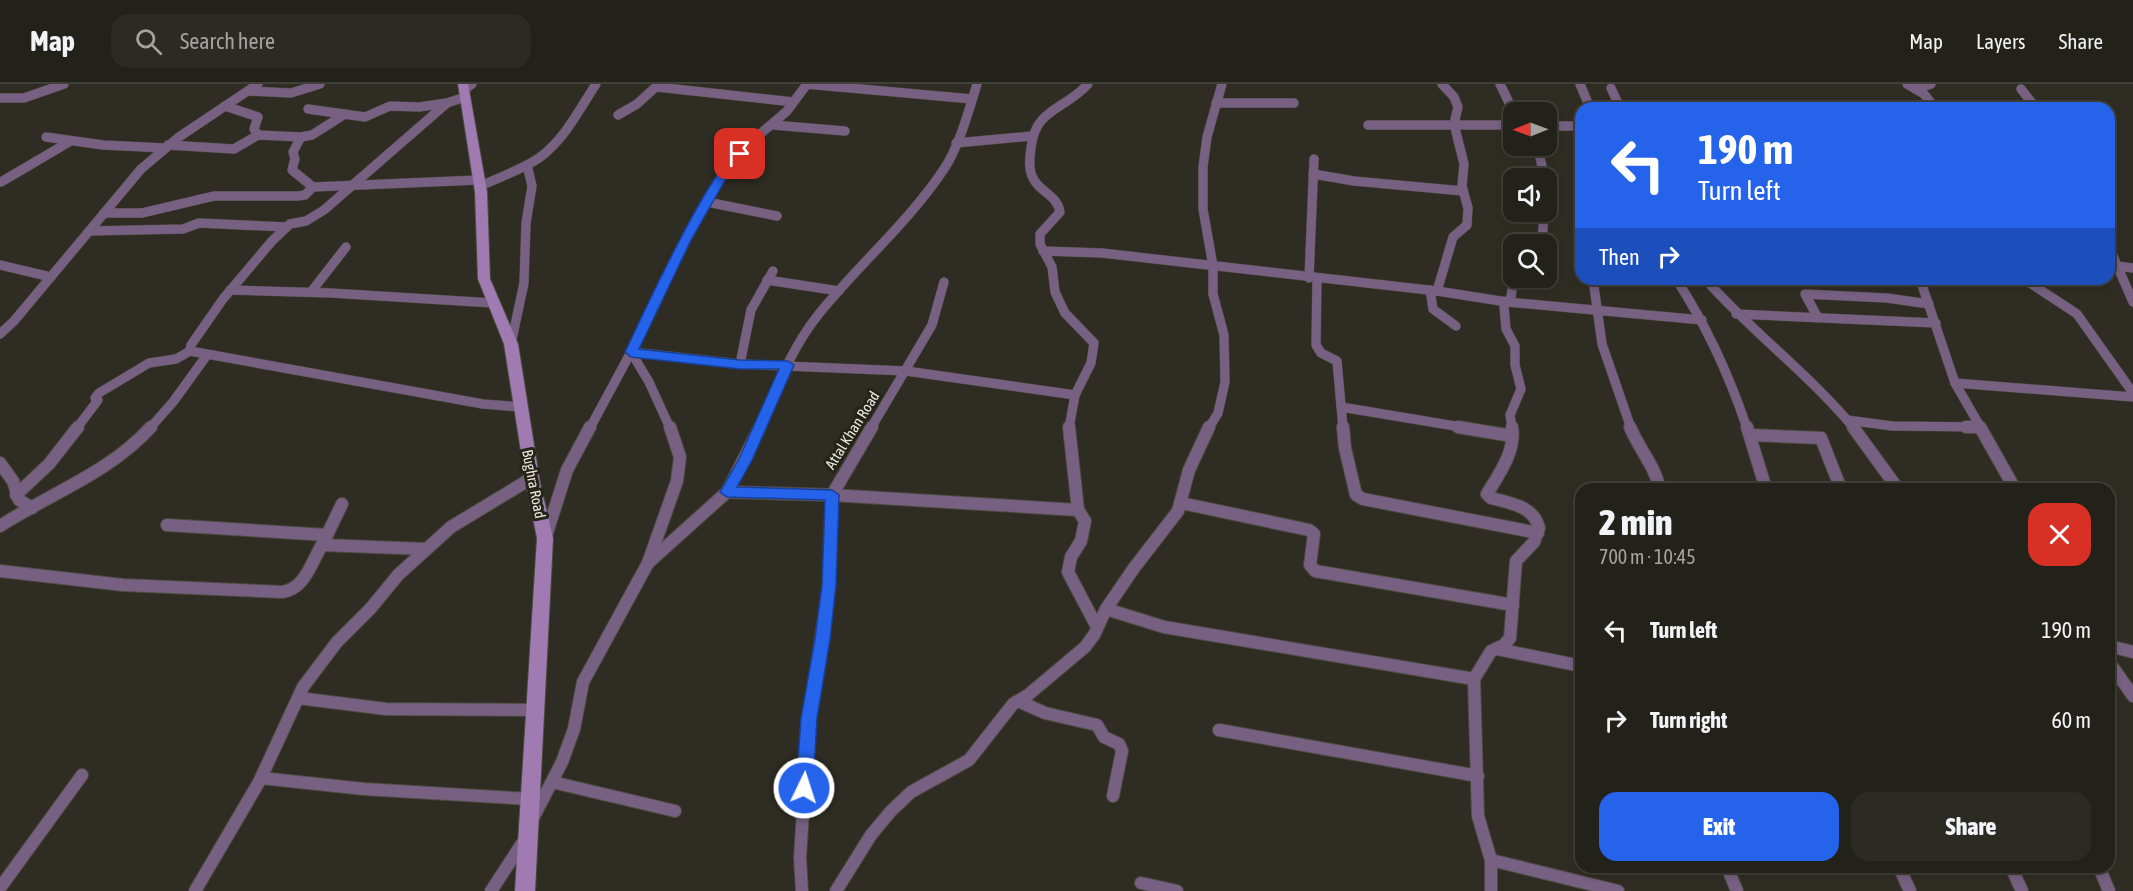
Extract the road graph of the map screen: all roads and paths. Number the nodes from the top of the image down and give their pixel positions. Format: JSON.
{"nodes":[{"id":1,"x":64,"y":84,"type":"edge"},
{"id":2,"x":258,"y":84,"type":"edge"},
{"id":3,"x":320,"y":84,"type":"edge"},
{"id":4,"x":596,"y":84,"type":"edge"},
{"id":5,"x":806,"y":84,"type":"edge"},
{"id":6,"x":976,"y":84,"type":"edge"},
{"id":7,"x":1088,"y":84,"type":"edge"},
{"id":8,"x":1222,"y":84,"type":"edge"},
{"id":9,"x":1442,"y":84,"type":"edge"},
{"id":10,"x":1500,"y":84,"type":"edge"},
{"id":11,"x":1580,"y":84,"type":"edge"},
{"id":12,"x":1907,"y":84,"type":"edge"},
{"id":13,"x":1931,"y":84,"type":"edge"},
{"id":14,"x":658,"y":85,"type":"edge"},
{"id":15,"x":1611,"y":88,"type":"dead end"},
{"id":16,"x":466,"y":89,"type":"edge"},
{"id":17,"x":1916,"y":89,"type":"junction"},
{"id":18,"x":2021,"y":89,"type":"dead end"},
{"id":19,"x":248,"y":91,"type":"junction"},
{"id":20,"x":0,"y":98,"type":"edge"},
{"id":21,"x":972,"y":99,"type":"junction"},
{"id":22,"x":793,"y":102,"type":"junction"},
{"id":23,"x":1508,"y":102,"type":"edge"},
{"id":24,"x":1588,"y":102,"type":"edge"},
{"id":25,"x":1617,"y":102,"type":"edge"},
{"id":26,"x":1930,"y":102,"type":"edge"},
{"id":27,"x":2031,"y":102,"type":"edge"},
{"id":28,"x":447,"y":103,"type":"junction"},
{"id":29,"x":1216,"y":103,"type":"junction"},
{"id":30,"x":1294,"y":103,"type":"dead end"},
{"id":31,"x":225,"y":106,"type":"junction"},
{"id":32,"x":308,"y":109,"type":"dead end"},
{"id":33,"x":345,"y":114,"type":"junction"},
{"id":34,"x":618,"y":115,"type":"dead end"},
{"id":35,"x":1454,"y":124,"type":"junction"},
{"id":36,"x":773,"y":125,"type":"junction"},
{"id":37,"x":1368,"y":125,"type":"dead end"},
{"id":38,"x":1503,"y":125,"type":"edge"},
{"id":39,"x":1557,"y":126,"type":"edge"},
{"id":40,"x":1575,"y":126,"type":"edge"},
{"id":41,"x":845,"y":131,"type":"dead end"},
{"id":42,"x":258,"y":135,"type":"junction"},
{"id":43,"x":1032,"y":136,"type":"junction"},
{"id":44,"x":46,"y":137,"type":"dead end"},
{"id":45,"x":301,"y":137,"type":"junction"},
{"id":46,"x":69,"y":142,"type":"junction"},
{"id":47,"x":956,"y":143,"type":"junction"},
{"id":48,"x":166,"y":147,"type":"junction"},
{"id":49,"x":1314,"y":159,"type":"dead end"},
{"id":50,"x":527,"y":165,"type":"junction"},
{"id":51,"x":1313,"y":174,"type":"junction"},
{"id":52,"x":1,"y":182,"type":"edge"},
{"id":53,"x":480,"y":183,"type":"junction"},
{"id":54,"x":355,"y":184,"type":"junction"},
{"id":55,"x":313,"y":187,"type":"junction"},
{"id":56,"x":1463,"y":191,"type":"junction"},
{"id":57,"x":707,"y":202,"type":"junction"},
{"id":58,"x":104,"y":213,"type":"junction"},
{"id":59,"x":777,"y":216,"type":"dead end"},
{"id":60,"x":286,"y":227,"type":"junction"},
{"id":61,"x":89,"y":231,"type":"junction"},
{"id":62,"x":346,"y":248,"type":"dead end"},
{"id":63,"x":1043,"y":250,"type":"junction"},
{"id":64,"x":2115,"y":260,"type":"edge"},
{"id":65,"x":0,"y":265,"type":"edge"},
{"id":66,"x":1213,"y":266,"type":"junction"},
{"id":67,"x":2118,"y":266,"type":"junction"},
{"id":68,"x":2133,"y":268,"type":"edge"},
{"id":69,"x":772,"y":271,"type":"dead end"},
{"id":70,"x":51,"y":277,"type":"junction"},
{"id":71,"x":1313,"y":278,"type":"junction"},
{"id":72,"x":766,"y":280,"type":"junction"},
{"id":73,"x":944,"y":282,"type":"dead end"},
{"id":74,"x":1594,"y":285,"type":"edge"},
{"id":75,"x":1680,"y":285,"type":"edge"},
{"id":76,"x":1710,"y":285,"type":"edge"},
{"id":77,"x":1922,"y":285,"type":"edge"},
{"id":78,"x":2033,"y":285,"type":"edge"},
{"id":79,"x":1512,"y":288,"type":"edge"},
{"id":80,"x":230,"y":290,"type":"junction"},
{"id":81,"x":839,"y":291,"type":"junction"},
{"id":82,"x":1433,"y":291,"type":"junction"},
{"id":83,"x":312,"y":292,"type":"junction"},
{"id":84,"x":1507,"y":302,"type":"junction"},
{"id":85,"x":2133,"y":302,"type":"edge"},
{"id":86,"x":493,"y":303,"type":"junction"},
{"id":87,"x":1929,"y":304,"type":"junction"},
{"id":88,"x":1597,"y":311,"type":"junction"},
{"id":89,"x":1736,"y":314,"type":"junction"},
{"id":90,"x":1817,"y":316,"type":"junction"},
{"id":91,"x":1702,"y":320,"type":"junction"},
{"id":92,"x":1936,"y":323,"type":"junction"},
{"id":93,"x":1456,"y":326,"type":"dead end"},
{"id":94,"x":1,"y":331,"type":"edge"},
{"id":95,"x":511,"y":344,"type":"junction"},
{"id":96,"x":190,"y":351,"type":"junction"},
{"id":97,"x":631,"y":352,"type":"junction"},
{"id":98,"x":207,"y":354,"type":"junction"},
{"id":99,"x":740,"y":364,"type":"junction"},
{"id":100,"x":788,"y":365,"type":"junction"},
{"id":101,"x":906,"y":371,"type":"junction"},
{"id":102,"x":1955,"y":383,"type":"junction"},
{"id":103,"x":1074,"y":395,"type":"junction"},
{"id":104,"x":2133,"y":395,"type":"edge"},
{"id":105,"x":521,"y":407,"type":"junction"},
{"id":106,"x":1341,"y":407,"type":"junction"},
{"id":107,"x":1847,"y":420,"type":"junction"},
{"id":108,"x":1980,"y":427,"type":"junction"},
{"id":109,"x":1750,"y":435,"type":"junction"},
{"id":110,"x":1512,"y":436,"type":"junction"},
{"id":111,"x":0,"y":463,"type":"edge"},
{"id":112,"x":532,"y":478,"type":"junction"},
{"id":113,"x":1659,"y":483,"type":"edge"},
{"id":114,"x":1764,"y":483,"type":"edge"},
{"id":115,"x":1838,"y":483,"type":"edge"},
{"id":116,"x":1894,"y":483,"type":"edge"},
{"id":117,"x":2012,"y":483,"type":"edge"},
{"id":118,"x":727,"y":492,"type":"junction"},
{"id":119,"x":16,"y":495,"type":"junction"},
{"id":120,"x":832,"y":495,"type":"junction"},
{"id":121,"x":1182,"y":503,"type":"junction"},
{"id":122,"x":342,"y":504,"type":"dead end"},
{"id":123,"x":32,"y":508,"type":"junction"},
{"id":124,"x":1078,"y":510,"type":"junction"},
{"id":125,"x":167,"y":525,"type":"dead end"},
{"id":126,"x":0,"y":526,"type":"edge"},
{"id":127,"x":1538,"y":533,"type":"junction"},
{"id":128,"x":545,"y":538,"type":"junction"},
{"id":129,"x":324,"y":540,"type":"junction"},
{"id":130,"x":426,"y":549,"type":"junction"},
{"id":131,"x":648,"y":563,"type":"junction"},
{"id":132,"x":0,"y":571,"type":"edge"},
{"id":133,"x":1513,"y":605,"type":"junction"},
{"id":134,"x":1106,"y":609,"type":"junction"},
{"id":135,"x":1097,"y":627,"type":"junction"},
{"id":136,"x":2115,"y":648,"type":"edge"},
{"id":137,"x":1497,"y":649,"type":"junction"},
{"id":138,"x":2133,"y":652,"type":"edge"},
{"id":139,"x":1575,"y":665,"type":"edge"},
{"id":140,"x":2115,"y":670,"type":"edge"},
{"id":141,"x":1474,"y":679,"type":"junction"},
{"id":142,"x":2133,"y":696,"type":"edge"},
{"id":143,"x":298,"y":698,"type":"junction"},
{"id":144,"x":1018,"y":701,"type":"junction"},
{"id":145,"x":534,"y":710,"type":"junction"},
{"id":146,"x":1219,"y":730,"type":"dead end"},
{"id":147,"x":82,"y":775,"type":"dead end"},
{"id":148,"x":1478,"y":776,"type":"junction"},
{"id":149,"x":261,"y":778,"type":"junction"},
{"id":150,"x":552,"y":782,"type":"junction"},
{"id":151,"x":1113,"y":796,"type":"dead end"},
{"id":152,"x":530,"y":800,"type":"junction"},
{"id":153,"x":675,"y":811,"type":"dead end"},
{"id":154,"x":528,"y":830,"type":"junction"},
{"id":155,"x":1491,"y":860,"type":"junction"},
{"id":156,"x":1729,"y":873,"type":"edge"},
{"id":157,"x":1902,"y":873,"type":"edge"},
{"id":158,"x":2014,"y":873,"type":"edge"},
{"id":159,"x":2102,"y":873,"type":"edge"},
{"id":160,"x":1141,"y":883,"type":"dead end"},
{"id":161,"x":0,"y":888,"type":"edge"},
{"id":162,"x":195,"y":891,"type":"edge"},
{"id":163,"x":491,"y":891,"type":"edge"},
{"id":164,"x":525,"y":891,"type":"edge"},
{"id":165,"x":802,"y":891,"type":"edge"},
{"id":166,"x":836,"y":891,"type":"edge"},
{"id":167,"x":1178,"y":891,"type":"edge"},
{"id":168,"x":1491,"y":891,"type":"edge"},
{"id":169,"x":1618,"y":891,"type":"edge"},
{"id":170,"x":1737,"y":891,"type":"edge"},
{"id":171,"x":1910,"y":891,"type":"edge"},
{"id":172,"x":2022,"y":891,"type":"edge"},
{"id":173,"x":2109,"y":891,"type":"edge"}],
"edges":[{"from":1,"to":20,"type":"street"},
{"from":2,"to":19,"type":"street"},
{"from":3,"to":19,"type":"street"},
{"from":4,"to":50,"type":"street"},
{"from":5,"to":21,"type":"street"},
{"from":5,"to":22,"type":"street"},
{"from":6,"to":21,"type":"street"},
{"from":7,"to":43,"type":"street"},
{"from":8,"to":29,"type":"street"},
{"from":9,"to":35,"type":"street"},
{"from":10,"to":23,"type":"street"},
{"from":11,"to":24,"type":"street"},
{"from":12,"to":17,"type":"street"},
{"from":13,"to":17,"type":"street"},
{"from":14,"to":22,"type":"street"},
{"from":14,"to":34,"type":"street"},
{"from":15,"to":25,"type":"street"},
{"from":16,"to":28,"type":"street"},
{"from":16,"to":53,"type":"street","name":"Bughra Road"},
{"from":17,"to":26,"type":"street"},
{"from":18,"to":27,"type":"street"},
{"from":19,"to":31,"type":"street"},
{"from":21,"to":47,"type":"street"},
{"from":22,"to":36,"type":"street"},
{"from":28,"to":33,"type":"street"},
{"from":28,"to":54,"type":"street"},
{"from":29,"to":30,"type":"street"},
{"from":29,"to":66,"type":"street"},
{"from":31,"to":42,"type":"street"},
{"from":31,"to":48,"type":"street"},
{"from":32,"to":33,"type":"street"},
{"from":33,"to":45,"type":"street"},
{"from":35,"to":37,"type":"street"},
{"from":35,"to":38,"type":"street"},
{"from":35,"to":56,"type":"street"},
{"from":36,"to":41,"type":"street"},
{"from":36,"to":57,"type":"street"},
{"from":39,"to":40,"type":"street"},
{"from":42,"to":45,"type":"street"},
{"from":42,"to":48,"type":"street"},
{"from":43,"to":47,"type":"street"},
{"from":43,"to":63,"type":"street"},
{"from":44,"to":46,"type":"street"},
{"from":45,"to":55,"type":"street"},
{"from":46,"to":48,"type":"street"},
{"from":46,"to":52,"type":"street"},
{"from":47,"to":81,"type":"street"},
{"from":48,"to":58,"type":"street"},
{"from":49,"to":51,"type":"street"},
{"from":50,"to":53,"type":"street"},
{"from":50,"to":95,"type":"street"},
{"from":51,"to":56,"type":"street"},
{"from":51,"to":71,"type":"street"},
{"from":53,"to":54,"type":"street"},
{"from":53,"to":86,"type":"street","name":"Bughra Road"},
{"from":54,"to":55,"type":"street"},
{"from":54,"to":60,"type":"street"},
{"from":55,"to":58,"type":"street"},
{"from":56,"to":82,"type":"street"},
{"from":57,"to":59,"type":"street"},
{"from":57,"to":97,"type":"street"},
{"from":58,"to":61,"type":"street"},
{"from":60,"to":61,"type":"street"},
{"from":60,"to":80,"type":"street"},
{"from":61,"to":70,"type":"street"},
{"from":62,"to":83,"type":"street"},
{"from":63,"to":66,"type":"street"},
{"from":63,"to":103,"type":"street"},
{"from":64,"to":67,"type":"street"},
{"from":65,"to":70,"type":"street"},
{"from":66,"to":71,"type":"street"},
{"from":66,"to":121,"type":"street"},
{"from":67,"to":68,"type":"street"},
{"from":67,"to":85,"type":"street"},
{"from":69,"to":72,"type":"street"},
{"from":70,"to":94,"type":"street"},
{"from":71,"to":82,"type":"street"},
{"from":71,"to":106,"type":"street"},
{"from":72,"to":81,"type":"street"},
{"from":72,"to":99,"type":"street"},
{"from":73,"to":101,"type":"street","name":"Attal Khan Road"},
{"from":74,"to":88,"type":"street"},
{"from":75,"to":91,"type":"street"},
{"from":76,"to":89,"type":"street"},
{"from":77,"to":87,"type":"street"},
{"from":78,"to":104,"type":"street"},
{"from":79,"to":84,"type":"street"},
{"from":80,"to":83,"type":"street"},
{"from":80,"to":96,"type":"street"},
{"from":81,"to":100,"type":"street"},
{"from":82,"to":84,"type":"street"},
{"from":82,"to":93,"type":"street"},
{"from":83,"to":86,"type":"street"},
{"from":84,"to":88,"type":"street"},
{"from":84,"to":110,"type":"street"},
{"from":86,"to":95,"type":"street","name":"Bughra Road"},
{"from":87,"to":90,"type":"street"},
{"from":87,"to":92,"type":"street"},
{"from":88,"to":91,"type":"street"},
{"from":88,"to":113,"type":"street"},
{"from":89,"to":90,"type":"street"},
{"from":89,"to":107,"type":"street"},
{"from":90,"to":92,"type":"street"},
{"from":91,"to":109,"type":"street"},
{"from":92,"to":102,"type":"street"},
{"from":95,"to":105,"type":"street","name":"Bughra Road"},
{"from":96,"to":98,"type":"street"},
{"from":96,"to":119,"type":"street"},
{"from":97,"to":99,"type":"street"},
{"from":97,"to":128,"type":"street"},
{"from":97,"to":131,"type":"street"},
{"from":98,"to":105,"type":"street"},
{"from":98,"to":123,"type":"street"},
{"from":99,"to":100,"type":"street"},
{"from":100,"to":101,"type":"street"},
{"from":100,"to":118,"type":"street"},
{"from":101,"to":103,"type":"street"},
{"from":101,"to":120,"type":"street","name":"Attal Khan Road"},
{"from":102,"to":104,"type":"street"},
{"from":102,"to":108,"type":"street"},
{"from":103,"to":124,"type":"street"},
{"from":105,"to":112,"type":"street","name":"Bughra Road"},
{"from":106,"to":110,"type":"street"},
{"from":106,"to":127,"type":"street"},
{"from":107,"to":108,"type":"street"},
{"from":107,"to":116,"type":"street"},
{"from":108,"to":117,"type":"street"},
{"from":109,"to":114,"type":"street"},
{"from":109,"to":115,"type":"street"},
{"from":110,"to":127,"type":"street"},
{"from":111,"to":119,"type":"street"},
{"from":112,"to":128,"type":"street","name":"Bughra Road"},
{"from":112,"to":130,"type":"street"},
{"from":118,"to":120,"type":"street"},
{"from":118,"to":131,"type":"street"},
{"from":119,"to":123,"type":"street"},
{"from":120,"to":124,"type":"street"},
{"from":120,"to":165,"type":"street","name":"Attal Khan Road"},
{"from":121,"to":133,"type":"street"},
{"from":121,"to":134,"type":"street"},
{"from":122,"to":129,"type":"street"},
{"from":123,"to":126,"type":"street"},
{"from":124,"to":135,"type":"street"},
{"from":125,"to":129,"type":"street"},
{"from":127,"to":133,"type":"street"},
{"from":128,"to":145,"type":"street","name":"Bughra Road"},
{"from":129,"to":130,"type":"street"},
{"from":129,"to":132,"type":"street"},
{"from":130,"to":143,"type":"street"},
{"from":131,"to":150,"type":"street"},
{"from":133,"to":137,"type":"street"},
{"from":134,"to":135,"type":"street"},
{"from":134,"to":141,"type":"street"},
{"from":135,"to":144,"type":"street"},
{"from":136,"to":138,"type":"street"},
{"from":137,"to":139,"type":"street"},
{"from":137,"to":141,"type":"street"},
{"from":140,"to":142,"type":"street"},
{"from":141,"to":148,"type":"street"},
{"from":143,"to":145,"type":"street"},
{"from":143,"to":149,"type":"street"},
{"from":144,"to":151,"type":"street"},
{"from":144,"to":166,"type":"street"},
{"from":145,"to":152,"type":"street","name":"Bughra Road"},
{"from":146,"to":148,"type":"street"},
{"from":147,"to":161,"type":"street"},
{"from":148,"to":155,"type":"street"},
{"from":149,"to":152,"type":"street"},
{"from":149,"to":162,"type":"street"},
{"from":150,"to":153,"type":"street"},
{"from":150,"to":154,"type":"street"},
{"from":152,"to":154,"type":"street","name":"Bughra Road"},
{"from":154,"to":163,"type":"street"},
{"from":154,"to":164,"type":"street","name":"Bughra Road"},
{"from":155,"to":168,"type":"street"},
{"from":155,"to":169,"type":"street"},
{"from":156,"to":170,"type":"street"},
{"from":157,"to":171,"type":"street"},
{"from":158,"to":172,"type":"street"},
{"from":159,"to":173,"type":"street"},
{"from":160,"to":167,"type":"street"}]}
